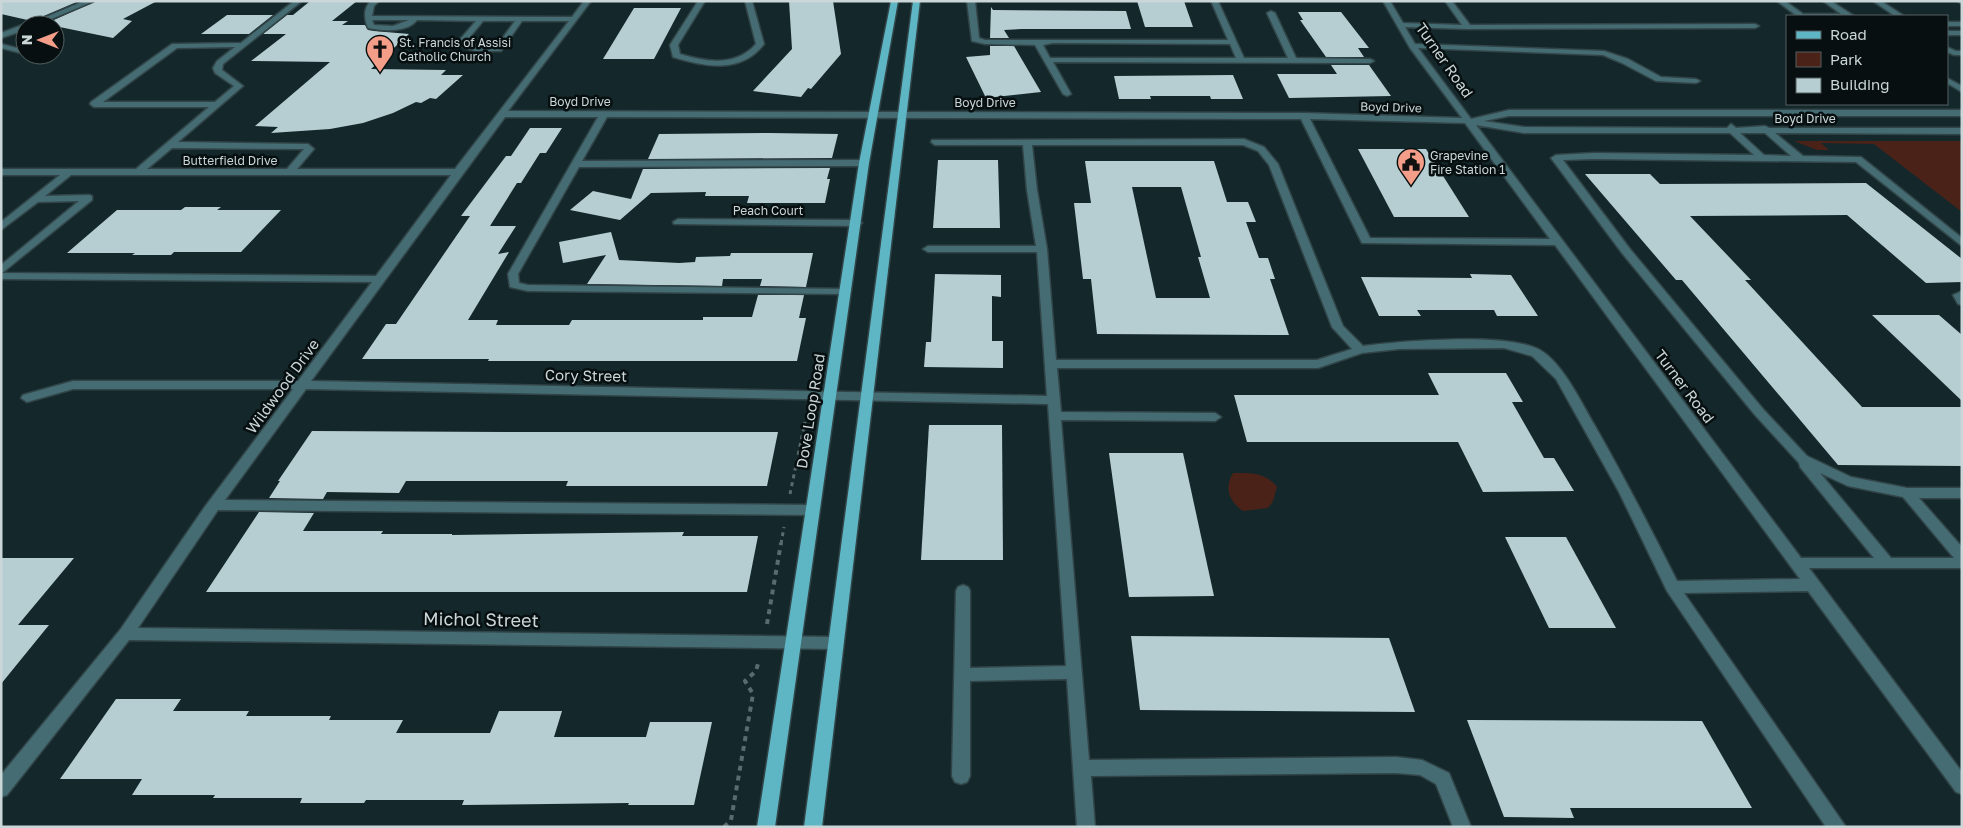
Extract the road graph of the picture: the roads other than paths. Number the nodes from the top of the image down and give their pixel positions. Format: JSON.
{"nodes":[{"id":1,"x":91,"y":1,"type":"edge"},
{"id":2,"x":299,"y":1,"type":"edge"},
{"id":3,"x":376,"y":1,"type":"edge"},
{"id":4,"x":588,"y":1,"type":"edge"},
{"id":5,"x":702,"y":1,"type":"edge"},
{"id":6,"x":748,"y":1,"type":"edge"},
{"id":7,"x":895,"y":1,"type":"edge"},
{"id":8,"x":917,"y":1,"type":"edge"},
{"id":9,"x":972,"y":1,"type":"edge"},
{"id":10,"x":1214,"y":1,"type":"edge"},
{"id":11,"x":1386,"y":1,"type":"edge"},
{"id":12,"x":1448,"y":1,"type":"edge"},
{"id":13,"x":1780,"y":1,"type":"edge"},
{"id":14,"x":1826,"y":1,"type":"edge"},
{"id":15,"x":1876,"y":1,"type":"edge"},
{"id":16,"x":1271,"y":13,"type":"dead end"},
{"id":17,"x":56,"y":15,"type":"edge"},
{"id":18,"x":1800,"y":15,"type":"edge"},
{"id":19,"x":1848,"y":15,"type":"edge"},
{"id":20,"x":1898,"y":15,"type":"edge"},
{"id":21,"x":481,"y":18,"type":"junction"},
{"id":22,"x":520,"y":19,"type":"junction"},
{"id":23,"x":575,"y":19,"type":"junction"},
{"id":24,"x":1948,"y":24,"type":"edge"},
{"id":25,"x":1962,"y":24,"type":"edge"},
{"id":26,"x":1400,"y":25,"type":"junction"},
{"id":27,"x":1755,"y":26,"type":"dead end"},
{"id":28,"x":1468,"y":28,"type":"junction"},
{"id":29,"x":15,"y":31,"type":"edge"},
{"id":30,"x":1948,"y":33,"type":"edge"},
{"id":31,"x":1962,"y":33,"type":"edge"},
{"id":32,"x":1,"y":36,"type":"edge"},
{"id":33,"x":1232,"y":42,"type":"junction"},
{"id":34,"x":1038,"y":43,"type":"junction"},
{"id":35,"x":243,"y":45,"type":"junction"},
{"id":36,"x":1,"y":46,"type":"edge"},
{"id":37,"x":1413,"y":46,"type":"junction"},
{"id":38,"x":1948,"y":49,"type":"edge"},
{"id":39,"x":15,"y":50,"type":"edge"},
{"id":40,"x":1962,"y":53,"type":"edge"},
{"id":41,"x":1048,"y":60,"type":"junction"},
{"id":42,"x":1241,"y":61,"type":"junction"},
{"id":43,"x":1293,"y":61,"type":"junction"},
{"id":44,"x":1370,"y":61,"type":"dead end"},
{"id":45,"x":1696,"y":81,"type":"dead end"},
{"id":46,"x":1948,"y":81,"type":"edge"},
{"id":47,"x":1962,"y":90,"type":"edge"},
{"id":48,"x":1067,"y":94,"type":"dead end"},
{"id":49,"x":217,"y":105,"type":"junction"},
{"id":50,"x":1729,"y":113,"type":"junction"},
{"id":51,"x":1962,"y":113,"type":"edge"},
{"id":52,"x":502,"y":114,"type":"junction"},
{"id":53,"x":604,"y":114,"type":"junction"},
{"id":54,"x":875,"y":114,"type":"junction"},
{"id":55,"x":903,"y":114,"type":"junction"},
{"id":56,"x":1304,"y":116,"type":"junction"},
{"id":57,"x":1469,"y":121,"type":"junction"},
{"id":58,"x":1732,"y":130,"type":"junction"},
{"id":59,"x":1768,"y":130,"type":"junction"},
{"id":60,"x":1962,"y":131,"type":"edge"},
{"id":61,"x":935,"y":142,"type":"dead end"},
{"id":62,"x":1027,"y":144,"type":"junction"},
{"id":63,"x":170,"y":145,"type":"junction"},
{"id":64,"x":1761,"y":157,"type":"junction"},
{"id":65,"x":1800,"y":158,"type":"junction"},
{"id":66,"x":577,"y":164,"type":"junction"},
{"id":67,"x":864,"y":164,"type":"junction"},
{"id":68,"x":1,"y":172,"type":"edge"},
{"id":69,"x":69,"y":172,"type":"junction"},
{"id":70,"x":138,"y":172,"type":"junction"},
{"id":71,"x":290,"y":172,"type":"junction"},
{"id":72,"x":458,"y":172,"type":"junction"},
{"id":73,"x":38,"y":199,"type":"junction"},
{"id":74,"x":678,"y":222,"type":"dead end"},
{"id":75,"x":857,"y":223,"type":"junction"},
{"id":76,"x":1,"y":227,"type":"edge"},
{"id":77,"x":1558,"y":242,"type":"junction"},
{"id":78,"x":1962,"y":243,"type":"edge"},
{"id":79,"x":928,"y":249,"type":"dead end"},
{"id":80,"x":1042,"y":249,"type":"junction"},
{"id":81,"x":1,"y":270,"type":"edge"},
{"id":82,"x":1,"y":276,"type":"edge"},
{"id":83,"x":381,"y":279,"type":"junction"},
{"id":84,"x":846,"y":291,"type":"junction"},
{"id":85,"x":1962,"y":294,"type":"edge"},
{"id":86,"x":1962,"y":302,"type":"edge"},
{"id":87,"x":1360,"y":350,"type":"junction"},
{"id":88,"x":1050,"y":364,"type":"junction"},
{"id":89,"x":303,"y":385,"type":"junction"},
{"id":90,"x":829,"y":397,"type":"junction"},
{"id":91,"x":28,"y":398,"type":"dead end"},
{"id":92,"x":867,"y":398,"type":"junction"},
{"id":93,"x":1054,"y":400,"type":"junction"},
{"id":94,"x":1056,"y":416,"type":"junction"},
{"id":95,"x":1215,"y":417,"type":"dead end"},
{"id":96,"x":1802,"y":460,"type":"junction"},
{"id":97,"x":1906,"y":493,"type":"junction"},
{"id":98,"x":1962,"y":493,"type":"edge"},
{"id":99,"x":214,"y":505,"type":"junction"},
{"id":100,"x":812,"y":510,"type":"junction"},
{"id":101,"x":1962,"y":557,"type":"edge"},
{"id":102,"x":1796,"y":562,"type":"junction"},
{"id":103,"x":1886,"y":562,"type":"junction"},
{"id":104,"x":1962,"y":562,"type":"edge"},
{"id":105,"x":1812,"y":585,"type":"junction"},
{"id":106,"x":1672,"y":587,"type":"junction"},
{"id":107,"x":963,"y":591,"type":"dead end"},
{"id":108,"x":125,"y":634,"type":"junction"},
{"id":109,"x":836,"y":642,"type":"junction"},
{"id":110,"x":795,"y":643,"type":"junction"},
{"id":111,"x":1074,"y":672,"type":"junction"},
{"id":112,"x":962,"y":675,"type":"junction"},
{"id":113,"x":1082,"y":768,"type":"junction"},
{"id":114,"x":962,"y":776,"type":"dead end"},
{"id":115,"x":1962,"y":786,"type":"edge"},
{"id":116,"x":1,"y":789,"type":"edge"},
{"id":117,"x":766,"y":827,"type":"edge"},
{"id":118,"x":813,"y":827,"type":"edge"},
{"id":119,"x":1086,"y":827,"type":"edge"},
{"id":120,"x":1462,"y":827,"type":"edge"},
{"id":121,"x":1837,"y":827,"type":"edge"}],
"edges":[{"from":1,"to":17,"type":"street"},
{"from":2,"to":35,"type":"street"},
{"from":3,"to":21,"type":"street"},
{"from":4,"to":23,"type":"street","name":"Wildwood Drive"},
{"from":5,"to":6,"type":"street"},
{"from":7,"to":54,"type":"main road","name":"Dove Loop Road"},
{"from":8,"to":55,"type":"main road"},
{"from":9,"to":34,"type":"street"},
{"from":10,"to":33,"type":"street"},
{"from":11,"to":26,"type":"street","name":"Turner Road"},
{"from":12,"to":28,"type":"street"},
{"from":13,"to":18,"type":"street"},
{"from":14,"to":19,"type":"street"},
{"from":15,"to":20,"type":"street"},
{"from":16,"to":43,"type":"street"},
{"from":21,"to":22,"type":"street"},
{"from":21,"to":22,"type":"street"},
{"from":22,"to":23,"type":"street"},
{"from":23,"to":52,"type":"street","name":"Wildwood Drive"},
{"from":24,"to":25,"type":"street"},
{"from":26,"to":28,"type":"street"},
{"from":26,"to":37,"type":"street","name":"Turner Road"},
{"from":27,"to":28,"type":"street"},
{"from":29,"to":32,"type":"street"},
{"from":30,"to":31,"type":"street"},
{"from":33,"to":34,"type":"street"},
{"from":33,"to":42,"type":"street"},
{"from":34,"to":41,"type":"street"},
{"from":35,"to":49,"type":"street"},
{"from":35,"to":49,"type":"street"},
{"from":36,"to":39,"type":"street"},
{"from":37,"to":45,"type":"street"},
{"from":37,"to":57,"type":"street","name":"Turner Road"},
{"from":38,"to":40,"type":"street"},
{"from":41,"to":42,"type":"street"},
{"from":41,"to":48,"type":"street"},
{"from":42,"to":43,"type":"street"},
{"from":43,"to":44,"type":"street"},
{"from":46,"to":47,"type":"street"},
{"from":49,"to":63,"type":"street"},
{"from":50,"to":51,"type":"street","name":"Boyd Drive"},
{"from":50,"to":57,"type":"street","name":"Boyd Drive"},
{"from":50,"to":58,"type":"street"},
{"from":50,"to":59,"type":"street"},
{"from":52,"to":53,"type":"street","name":"Boyd Drive"},
{"from":52,"to":72,"type":"street","name":"Wildwood Drive"},
{"from":53,"to":54,"type":"street","name":"Boyd Drive"},
{"from":53,"to":66,"type":"street"},
{"from":54,"to":55,"type":"street","name":"Boyd Drive"},
{"from":54,"to":67,"type":"main road","name":"Dove Loop Road"},
{"from":55,"to":56,"type":"street","name":"Boyd Drive"},
{"from":55,"to":92,"type":"main road"},
{"from":56,"to":57,"type":"street","name":"Boyd Drive"},
{"from":56,"to":77,"type":"street"},
{"from":57,"to":58,"type":"street","name":"Boyd Drive"},
{"from":57,"to":77,"type":"street","name":"Turner Road"},
{"from":58,"to":59,"type":"street","name":"Boyd Drive"},
{"from":58,"to":64,"type":"street"},
{"from":59,"to":60,"type":"street","name":"Boyd Drive"},
{"from":59,"to":65,"type":"street"},
{"from":61,"to":62,"type":"street"},
{"from":62,"to":80,"type":"street"},
{"from":62,"to":87,"type":"street"},
{"from":63,"to":70,"type":"street"},
{"from":63,"to":71,"type":"street"},
{"from":64,"to":65,"type":"street"},
{"from":64,"to":96,"type":"street"},
{"from":65,"to":78,"type":"street"},
{"from":66,"to":67,"type":"street"},
{"from":66,"to":84,"type":"street"},
{"from":67,"to":75,"type":"main road","name":"Dove Loop Road"},
{"from":68,"to":69,"type":"street","name":"Butterfield Drive"},
{"from":69,"to":70,"type":"street","name":"Butterfield Drive"},
{"from":69,"to":73,"type":"street"},
{"from":70,"to":71,"type":"street","name":"Butterfield Drive"},
{"from":71,"to":72,"type":"street","name":"Butterfield Drive"},
{"from":72,"to":83,"type":"street","name":"Wildwood Drive"},
{"from":73,"to":76,"type":"street"},
{"from":73,"to":81,"type":"street"},
{"from":74,"to":75,"type":"street","name":"Peach Court"},
{"from":75,"to":84,"type":"main road","name":"Dove Loop Road"},
{"from":77,"to":102,"type":"street","name":"Turner Road"},
{"from":79,"to":80,"type":"street"},
{"from":80,"to":88,"type":"street"},
{"from":82,"to":83,"type":"street"},
{"from":83,"to":89,"type":"street","name":"Wildwood Drive"},
{"from":84,"to":90,"type":"main road","name":"Dove Loop Road"},
{"from":85,"to":86,"type":"street"},
{"from":87,"to":88,"type":"street"},
{"from":87,"to":106,"type":"street"},
{"from":88,"to":93,"type":"street"},
{"from":89,"to":90,"type":"street","name":"Cory Street"},
{"from":89,"to":91,"type":"street","name":"Cory Street"},
{"from":89,"to":99,"type":"street","name":"Wildwood Drive"},
{"from":90,"to":92,"type":"street","name":"Cory Street"},
{"from":90,"to":100,"type":"main road","name":"Dove Loop Road"},
{"from":92,"to":93,"type":"street","name":"Cory Street"},
{"from":92,"to":109,"type":"main road"},
{"from":93,"to":94,"type":"street"},
{"from":94,"to":95,"type":"street"},
{"from":94,"to":111,"type":"street"},
{"from":96,"to":97,"type":"street"},
{"from":96,"to":103,"type":"street"},
{"from":97,"to":98,"type":"street"},
{"from":97,"to":101,"type":"street"},
{"from":99,"to":100,"type":"street"},
{"from":99,"to":108,"type":"street","name":"Wildwood Drive"},
{"from":100,"to":110,"type":"main road","name":"Dove Loop Road"},
{"from":102,"to":103,"type":"street"},
{"from":102,"to":105,"type":"street","name":"Turner Road"},
{"from":103,"to":104,"type":"street"},
{"from":105,"to":106,"type":"street"},
{"from":105,"to":115,"type":"street","name":"Turner Road"},
{"from":106,"to":121,"type":"street"},
{"from":107,"to":112,"type":"street"},
{"from":108,"to":110,"type":"street","name":"Michol Street"},
{"from":108,"to":116,"type":"street","name":"Wildwood Drive"},
{"from":109,"to":110,"type":"street","name":"Michol Street"},
{"from":109,"to":118,"type":"main road"},
{"from":110,"to":117,"type":"main road","name":"Dove Loop Road"},
{"from":111,"to":112,"type":"street"},
{"from":111,"to":113,"type":"street"},
{"from":112,"to":114,"type":"street"},
{"from":113,"to":119,"type":"street"},
{"from":113,"to":120,"type":"street"}]}
